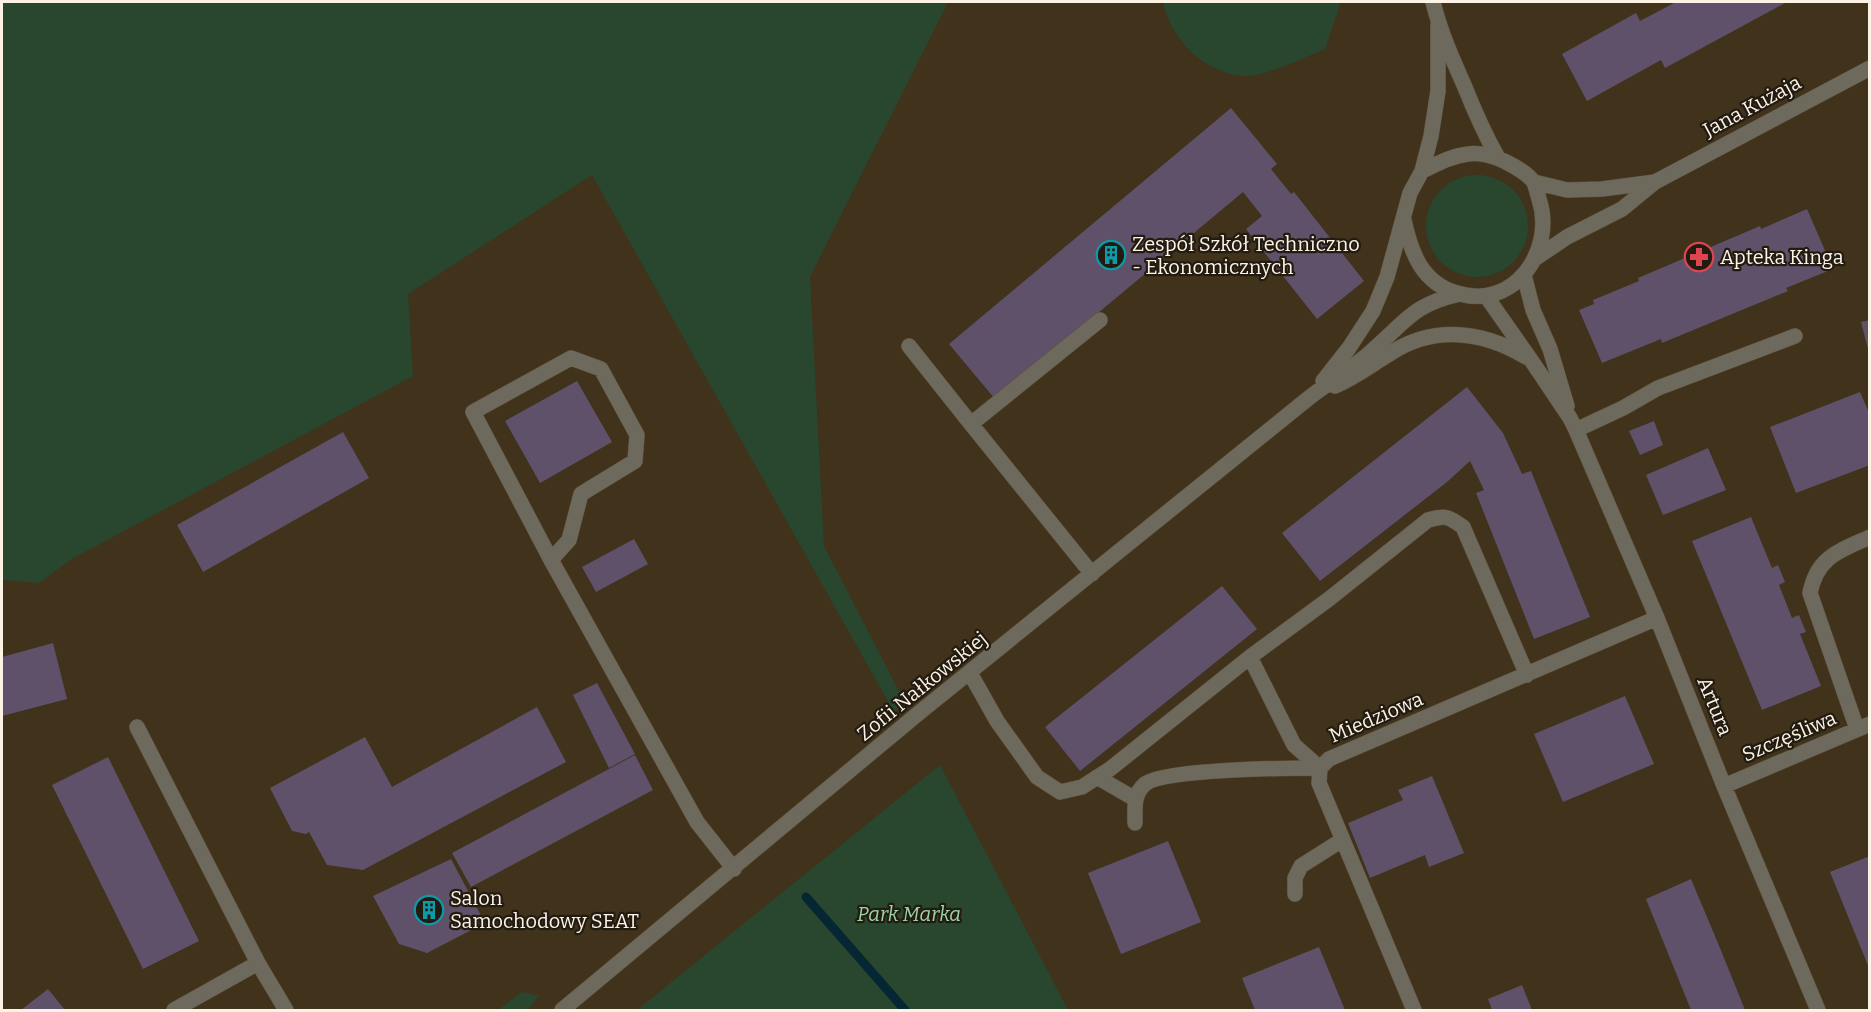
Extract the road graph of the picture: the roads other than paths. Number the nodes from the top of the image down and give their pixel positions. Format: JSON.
{"nodes":[{"id":1,"x":1433,"y":2,"type":"edge"},
{"id":2,"x":1438,"y":24,"type":"junction"},
{"id":3,"x":1869,"y":68,"type":"edge"},
{"id":4,"x":1498,"y":158,"type":"junction"},
{"id":5,"x":1422,"y":171,"type":"junction"},
{"id":6,"x":1534,"y":182,"type":"junction"},
{"id":7,"x":1655,"y":182,"type":"junction"},
{"id":8,"x":1403,"y":215,"type":"junction"},
{"id":9,"x":1536,"y":258,"type":"junction"},
{"id":10,"x":1524,"y":275,"type":"junction"},
{"id":11,"x":1460,"y":294,"type":"junction"},
{"id":12,"x":1486,"y":296,"type":"junction"},
{"id":13,"x":1100,"y":320,"type":"dead end"},
{"id":14,"x":1795,"y":336,"type":"dead end"},
{"id":15,"x":909,"y":346,"type":"dead end"},
{"id":16,"x":1532,"y":360,"type":"junction"},
{"id":17,"x":1310,"y":397,"type":"junction"},
{"id":18,"x":971,"y":424,"type":"junction"},
{"id":19,"x":1573,"y":424,"type":"junction"},
{"id":20,"x":1869,"y":537,"type":"edge"},
{"id":21,"x":551,"y":560,"type":"junction"},
{"id":22,"x":1092,"y":574,"type":"junction"},
{"id":23,"x":1657,"y":618,"type":"junction"},
{"id":24,"x":1250,"y":657,"type":"junction"},
{"id":25,"x":970,"y":674,"type":"junction"},
{"id":26,"x":1527,"y":675,"type":"junction"},
{"id":27,"x":136,"y":727,"type":"dead end"},
{"id":28,"x":1863,"y":727,"type":"edge"},
{"id":29,"x":1320,"y":768,"type":"junction"},
{"id":30,"x":1097,"y":777,"type":"junction"},
{"id":31,"x":1724,"y":786,"type":"junction"},
{"id":32,"x":1135,"y":799,"type":"junction"},
{"id":33,"x":1135,"y":823,"type":"dead end"},
{"id":34,"x":1342,"y":840,"type":"junction"},
{"id":35,"x":734,"y":869,"type":"junction"},
{"id":36,"x":1295,"y":894,"type":"dead end"},
{"id":37,"x":258,"y":963,"type":"junction"},
{"id":38,"x":174,"y":1011,"type":"edge"},
{"id":39,"x":286,"y":1011,"type":"edge"},
{"id":40,"x":562,"y":1011,"type":"edge"},
{"id":41,"x":1414,"y":1011,"type":"edge"},
{"id":42,"x":1818,"y":1011,"type":"edge"}],
"edges":[{"from":1,"to":2,"type":"street"},
{"from":2,"to":4,"type":"street"},
{"from":2,"to":5,"type":"street"},
{"from":3,"to":7,"type":"street","name":"Jana Kużaja"},
{"from":4,"to":5,"type":"street"},
{"from":4,"to":6,"type":"street"},
{"from":5,"to":8,"type":"street"},
{"from":6,"to":7,"type":"street","name":"Jana Kużaja"},
{"from":6,"to":9,"type":"street"},
{"from":7,"to":9,"type":"street","name":"Jana Kużaja"},
{"from":8,"to":11,"type":"street"},
{"from":8,"to":17,"type":"street"},
{"from":9,"to":10,"type":"street"},
{"from":10,"to":12,"type":"street"},
{"from":10,"to":19,"type":"street","name":"Artura"},
{"from":11,"to":12,"type":"street"},
{"from":11,"to":17,"type":"street"},
{"from":12,"to":16,"type":"street","name":"Artura"},
{"from":13,"to":18,"type":"street"},
{"from":14,"to":19,"type":"street"},
{"from":15,"to":18,"type":"street"},
{"from":16,"to":17,"type":"street"},
{"from":16,"to":19,"type":"street","name":"Artura"},
{"from":17,"to":22,"type":"street","name":"Zofii Nałkowskiej"},
{"from":18,"to":22,"type":"street"},
{"from":19,"to":23,"type":"street","name":"Artura"},
{"from":20,"to":28,"type":"street"},
{"from":21,"to":21,"type":"street"},
{"from":21,"to":35,"type":"street"},
{"from":22,"to":25,"type":"street","name":"Zofii Nałkowskiej"},
{"from":23,"to":26,"type":"street","name":"Miedziowa"},
{"from":23,"to":31,"type":"street","name":"Artura"},
{"from":24,"to":26,"type":"street"},
{"from":24,"to":29,"type":"street"},
{"from":24,"to":30,"type":"street"},
{"from":25,"to":30,"type":"street"},
{"from":25,"to":35,"type":"street","name":"Zofii Nałkowskiej"},
{"from":26,"to":29,"type":"street","name":"Miedziowa"},
{"from":27,"to":37,"type":"street"},
{"from":28,"to":31,"type":"street","name":"Szczęśliwa"},
{"from":29,"to":32,"type":"street"},
{"from":29,"to":34,"type":"street","name":"Miedziowa"},
{"from":30,"to":32,"type":"street"},
{"from":31,"to":42,"type":"street","name":"Artura"},
{"from":32,"to":33,"type":"street"},
{"from":34,"to":36,"type":"street"},
{"from":34,"to":41,"type":"street","name":"Miedziowa"},
{"from":35,"to":40,"type":"street","name":"Zofii Nałkowskiej"},
{"from":37,"to":38,"type":"street"},
{"from":37,"to":39,"type":"street"}]}
